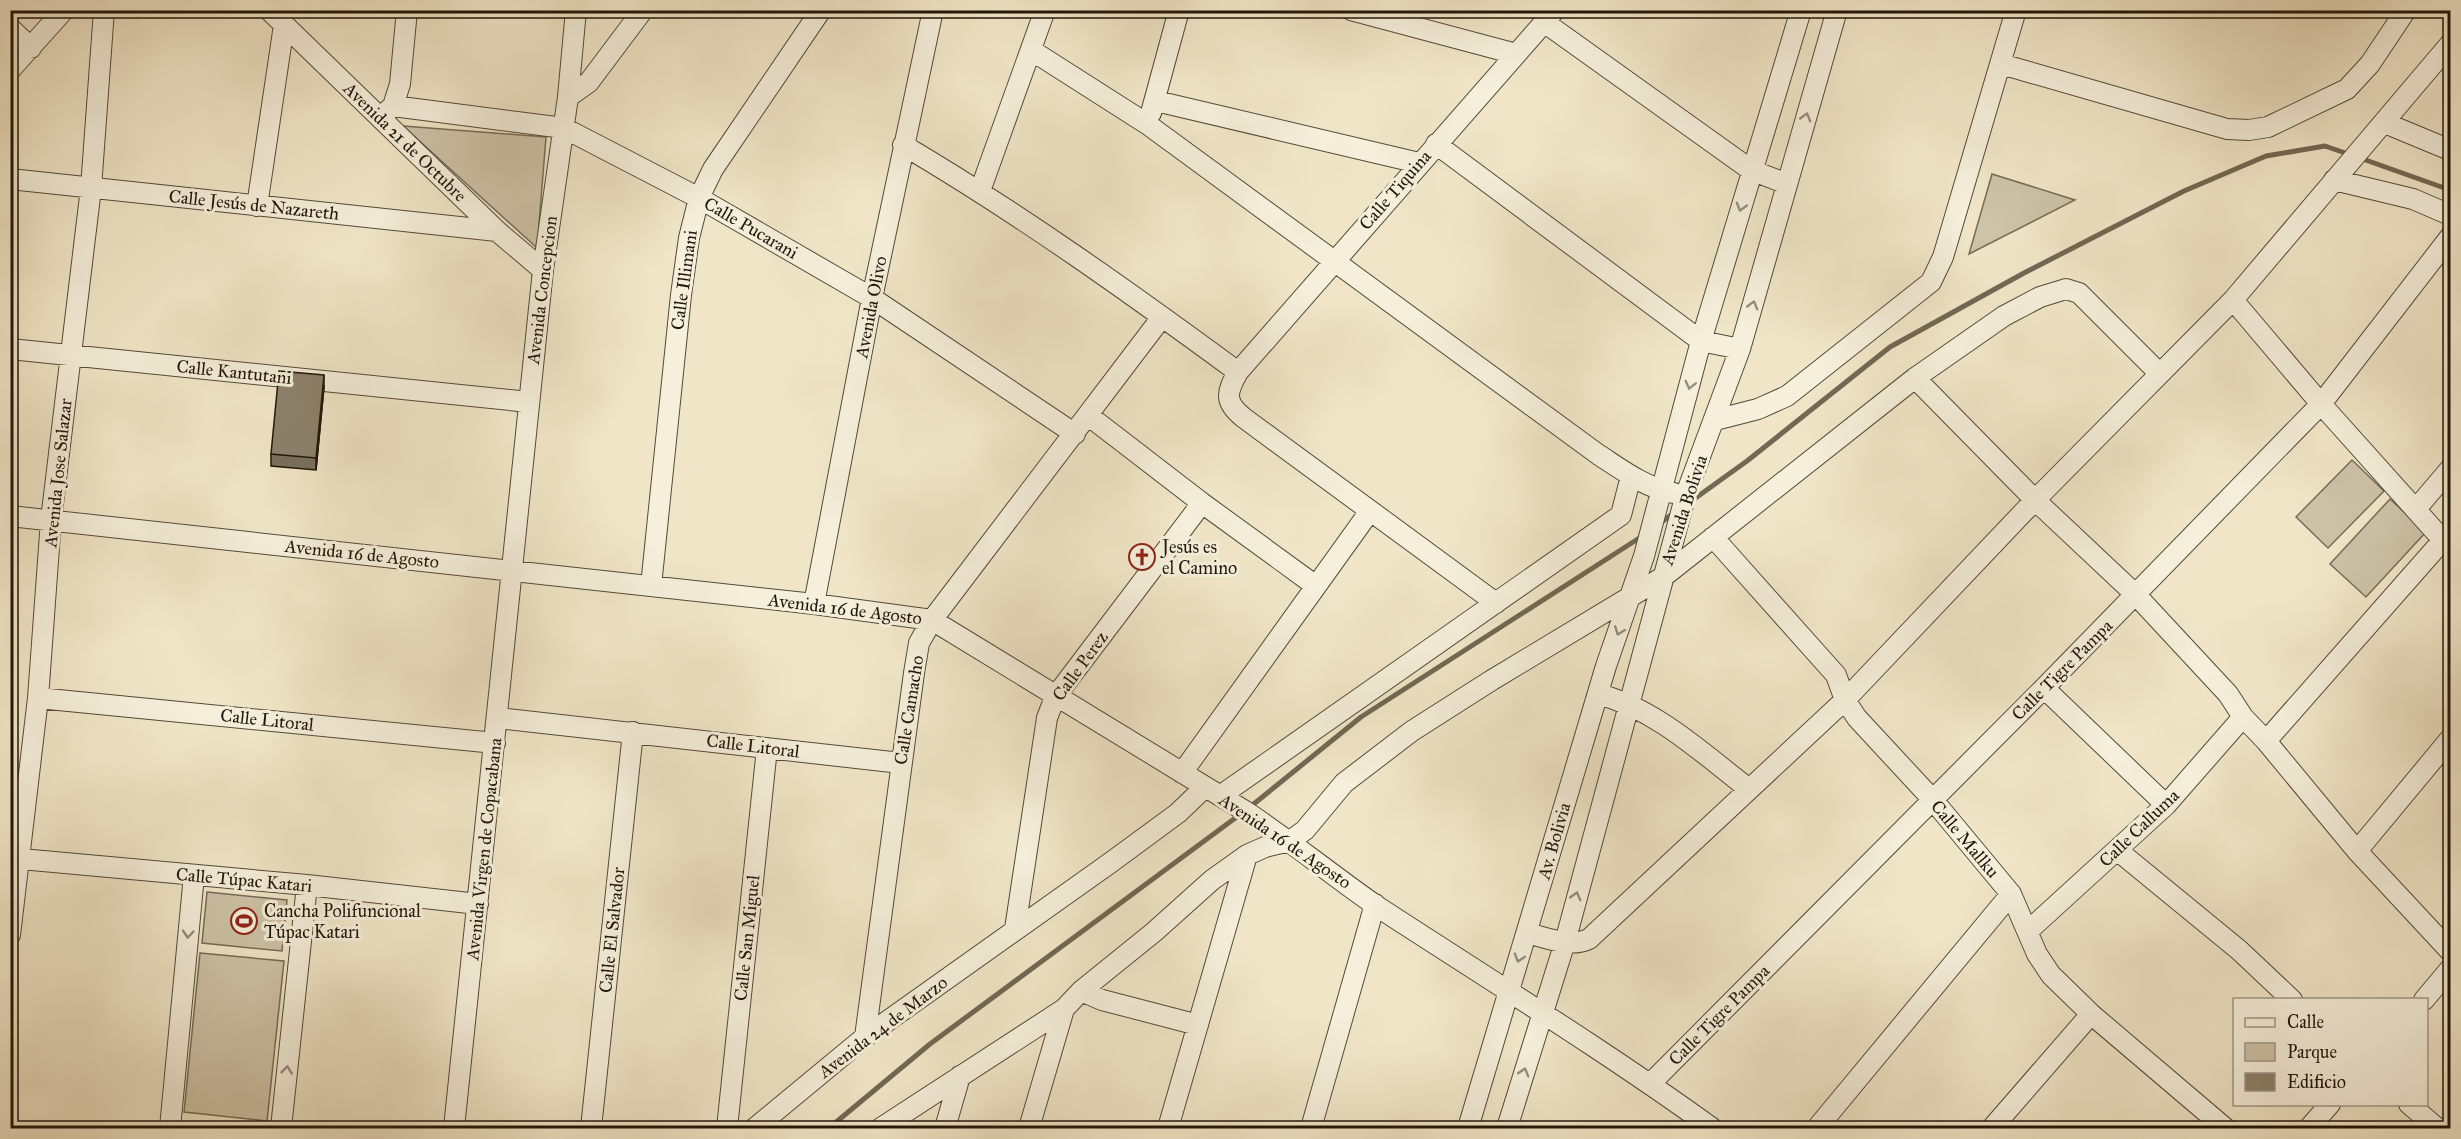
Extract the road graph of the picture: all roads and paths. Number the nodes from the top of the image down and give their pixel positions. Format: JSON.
{"nodes":[{"id":1,"x":64,"y":10,"type":"edge"},
{"id":2,"x":104,"y":10,"type":"edge"},
{"id":3,"x":269,"y":10,"type":"edge"},
{"id":4,"x":407,"y":10,"type":"edge"},
{"id":5,"x":576,"y":10,"type":"edge"},
{"id":6,"x":643,"y":10,"type":"edge"},
{"id":7,"x":821,"y":10,"type":"edge"},
{"id":8,"x":933,"y":10,"type":"edge"},
{"id":9,"x":1045,"y":10,"type":"edge"},
{"id":10,"x":1179,"y":10,"type":"edge"},
{"id":11,"x":1352,"y":10,"type":"edge"},
{"id":12,"x":1801,"y":10,"type":"edge"},
{"id":13,"x":1837,"y":10,"type":"edge"},
{"id":14,"x":2016,"y":10,"type":"edge"},
{"id":15,"x":2406,"y":10,"type":"edge"},
{"id":16,"x":1372,"y":13,"type":"edge"},
{"id":17,"x":1550,"y":16,"type":"edge"},
{"id":18,"x":284,"y":25,"type":"junction"},
{"id":19,"x":10,"y":28,"type":"edge"},
{"id":20,"x":2451,"y":44,"type":"edge"},
{"id":21,"x":31,"y":48,"type":"junction"},
{"id":22,"x":1031,"y":50,"type":"junction"},
{"id":23,"x":1516,"y":54,"type":"junction"},
{"id":24,"x":2001,"y":64,"type":"junction"},
{"id":25,"x":10,"y":70,"type":"edge"},
{"id":26,"x":568,"y":97,"type":"junction"},
{"id":27,"x":1156,"y":101,"type":"junction"},
{"id":28,"x":387,"y":112,"type":"junction"},
{"id":29,"x":2385,"y":123,"type":"junction"},
{"id":30,"x":1147,"y":124,"type":"junction"},
{"id":31,"x":564,"y":128,"type":"junction"},
{"id":32,"x":1436,"y":144,"type":"junction"},
{"id":33,"x":903,"y":145,"type":"junction"},
{"id":34,"x":2451,"y":150,"type":"edge"},
{"id":35,"x":1419,"y":163,"type":"junction"},
{"id":36,"x":1751,"y":170,"type":"junction"},
{"id":37,"x":10,"y":179,"type":"edge"},
{"id":38,"x":2334,"y":180,"type":"junction"},
{"id":39,"x":1787,"y":184,"type":"junction"},
{"id":40,"x":91,"y":188,"type":"junction"},
{"id":41,"x":980,"y":191,"type":"junction"},
{"id":42,"x":699,"y":198,"type":"junction"},
{"id":43,"x":257,"y":206,"type":"junction"},
{"id":44,"x":2451,"y":215,"type":"edge"},
{"id":45,"x":497,"y":231,"type":"junction"},
{"id":46,"x":2451,"y":237,"type":"edge"},
{"id":47,"x":1333,"y":262,"type":"junction"},
{"id":48,"x":543,"y":270,"type":"junction"},
{"id":49,"x":872,"y":298,"type":"junction"},
{"id":50,"x":2233,"y":300,"type":"junction"},
{"id":51,"x":1162,"y":317,"type":"junction"},
{"id":52,"x":1701,"y":341,"type":"junction"},
{"id":53,"x":10,"y":349,"type":"edge"},
{"id":54,"x":1740,"y":349,"type":"junction"},
{"id":55,"x":71,"y":355,"type":"junction"},
{"id":56,"x":1238,"y":372,"type":"junction"},
{"id":57,"x":2159,"y":373,"type":"junction"},
{"id":58,"x":1915,"y":378,"type":"junction"},
{"id":59,"x":529,"y":402,"type":"junction"},
{"id":60,"x":2321,"y":404,"type":"junction"},
{"id":61,"x":1089,"y":416,"type":"junction"},
{"id":62,"x":1715,"y":420,"type":"junction"},
{"id":63,"x":1075,"y":434,"type":"junction"},
{"id":64,"x":2451,"y":469,"type":"edge"},
{"id":65,"x":1631,"y":476,"type":"junction"},
{"id":66,"x":1686,"y":495,"type":"junction"},
{"id":67,"x":1659,"y":500,"type":"junction"},
{"id":68,"x":2035,"y":500,"type":"junction"},
{"id":69,"x":1202,"y":503,"type":"junction"},
{"id":70,"x":2416,"y":509,"type":"junction"},
{"id":71,"x":1370,"y":511,"type":"junction"},
{"id":72,"x":10,"y":516,"type":"edge"},
{"id":73,"x":51,"y":520,"type":"junction"},
{"id":74,"x":1713,"y":537,"type":"junction"},
{"id":75,"x":2447,"y":544,"type":"edge"},
{"id":76,"x":513,"y":570,"type":"junction"},
{"id":77,"x":1663,"y":577,"type":"junction"},
{"id":78,"x":651,"y":586,"type":"junction"},
{"id":79,"x":1317,"y":586,"type":"junction"},
{"id":80,"x":2136,"y":595,"type":"junction"},
{"id":81,"x":1631,"y":597,"type":"junction"},
{"id":82,"x":1496,"y":603,"type":"junction"},
{"id":83,"x":814,"y":604,"type":"junction"},
{"id":84,"x":932,"y":620,"type":"junction"},
{"id":85,"x":2044,"y":688,"type":"junction"},
{"id":86,"x":1598,"y":694,"type":"junction"},
{"id":87,"x":1054,"y":697,"type":"junction"},
{"id":88,"x":38,"y":698,"type":"junction"},
{"id":89,"x":1845,"y":700,"type":"junction"},
{"id":90,"x":1629,"y":704,"type":"junction"},
{"id":91,"x":2243,"y":717,"type":"junction"},
{"id":92,"x":498,"y":718,"type":"junction"},
{"id":93,"x":633,"y":732,"type":"junction"},
{"id":94,"x":2451,"y":739,"type":"edge"},
{"id":95,"x":2266,"y":741,"type":"junction"},
{"id":96,"x":495,"y":743,"type":"junction"},
{"id":97,"x":767,"y":748,"type":"junction"},
{"id":98,"x":901,"y":763,"type":"junction"},
{"id":99,"x":1182,"y":773,"type":"junction"},
{"id":100,"x":1749,"y":789,"type":"junction"},
{"id":101,"x":1212,"y":792,"type":"junction"},
{"id":102,"x":1933,"y":800,"type":"junction"},
{"id":103,"x":2166,"y":805,"type":"junction"},
{"id":104,"x":1290,"y":841,"type":"junction"},
{"id":105,"x":2117,"y":850,"type":"junction"},
{"id":106,"x":2357,"y":851,"type":"junction"},
{"id":107,"x":1247,"y":855,"type":"junction"},
{"id":108,"x":14,"y":858,"type":"edge"},
{"id":109,"x":194,"y":875,"type":"junction"},
{"id":110,"x":307,"y":885,"type":"junction"},
{"id":111,"x":2011,"y":894,"type":"junction"},
{"id":112,"x":478,"y":904,"type":"junction"},
{"id":113,"x":1375,"y":904,"type":"junction"},
{"id":114,"x":1015,"y":929,"type":"junction"},
{"id":115,"x":2028,"y":931,"type":"junction"},
{"id":116,"x":1527,"y":933,"type":"junction"},
{"id":117,"x":10,"y":935,"type":"edge"},
{"id":118,"x":1564,"y":942,"type":"junction"},
{"id":119,"x":2451,"y":951,"type":"edge"},
{"id":120,"x":2451,"y":969,"type":"edge"},
{"id":121,"x":1081,"y":991,"type":"junction"},
{"id":122,"x":1509,"y":993,"type":"junction"},
{"id":123,"x":2291,"y":998,"type":"edge"},
{"id":124,"x":2425,"y":998,"type":"edge"},
{"id":125,"x":1064,"y":1009,"type":"junction"},
{"id":126,"x":1542,"y":1012,"type":"junction"},
{"id":127,"x":2091,"y":1014,"type":"junction"},
{"id":128,"x":1198,"y":1025,"type":"junction"},
{"id":129,"x":865,"y":1037,"type":"junction"},
{"id":130,"x":960,"y":1076,"type":"junction"},
{"id":131,"x":1650,"y":1084,"type":"junction"},
{"id":132,"x":2328,"y":1106,"type":"edge"},
{"id":133,"x":2411,"y":1106,"type":"edge"},
{"id":134,"x":2000,"y":1126,"type":"edge"},
{"id":135,"x":170,"y":1128,"type":"edge"},
{"id":136,"x":281,"y":1128,"type":"edge"},
{"id":137,"x":454,"y":1128,"type":"edge"},
{"id":138,"x":591,"y":1128,"type":"edge"},
{"id":139,"x":727,"y":1128,"type":"edge"},
{"id":140,"x":755,"y":1128,"type":"edge"},
{"id":141,"x":882,"y":1128,"type":"edge"},
{"id":142,"x":945,"y":1128,"type":"edge"},
{"id":143,"x":1029,"y":1128,"type":"edge"},
{"id":144,"x":1168,"y":1128,"type":"edge"},
{"id":145,"x":1311,"y":1128,"type":"edge"},
{"id":146,"x":1468,"y":1128,"type":"edge"},
{"id":147,"x":1507,"y":1128,"type":"edge"},
{"id":148,"x":1712,"y":1128,"type":"edge"},
{"id":149,"x":1817,"y":1128,"type":"edge"},
{"id":150,"x":2225,"y":1128,"type":"edge"},
{"id":151,"x":2309,"y":1128,"type":"edge"},
{"id":152,"x":2437,"y":1128,"type":"edge"}],
"edges":[{"from":1,"to":21,"type":"street"},
{"from":2,"to":40,"type":"street","name":"Avenida Jose Salazar"},
{"from":3,"to":18,"type":"street","name":"Avenida 21 de Octubre"},
{"from":4,"to":28,"type":"street"},
{"from":5,"to":26,"type":"street","name":"Avenida Concepcion"},
{"from":6,"to":26,"type":"street"},
{"from":7,"to":42,"type":"street","name":"Calle Illimani"},
{"from":8,"to":33,"type":"street","name":"Avenida Olivo"},
{"from":9,"to":22,"type":"street"},
{"from":10,"to":27,"type":"street"},
{"from":11,"to":16,"type":"street"},
{"from":12,"to":36,"type":"street","name":"Avenida Bolivia"},
{"from":39,"to":13,"type":"street","name":"Avenida Bolivia","one_way":true},
{"from":14,"to":24,"type":"street"},
{"from":15,"to":24,"type":"street"},
{"from":16,"to":23,"type":"street"},
{"from":17,"to":23,"type":"street","name":"Calle Tiquina"},
{"from":17,"to":36,"type":"street"},
{"from":18,"to":28,"type":"street","name":"Avenida 21 de Octubre"},
{"from":18,"to":43,"type":"street"},
{"from":19,"to":21,"type":"street"},
{"from":20,"to":29,"type":"street"},
{"from":21,"to":25,"type":"street"},
{"from":22,"to":30,"type":"street"},
{"from":22,"to":41,"type":"street"},
{"from":23,"to":32,"type":"street","name":"Calle Tiquina"},
{"from":24,"to":62,"type":"street"},
{"from":26,"to":31,"type":"street","name":"Avenida Concepcion"},
{"from":27,"to":30,"type":"street"},
{"from":27,"to":35,"type":"street"},
{"from":28,"to":31,"type":"street","name":"Calle Pucarani"},
{"from":28,"to":45,"type":"street","name":"Avenida 21 de Octubre"},
{"from":29,"to":34,"type":"street"},
{"from":29,"to":38,"type":"street"},
{"from":30,"to":47,"type":"street"},
{"from":31,"to":42,"type":"street","name":"Calle Pucarani"},
{"from":31,"to":48,"type":"street","name":"Avenida Concepcion"},
{"from":32,"to":35,"type":"street","name":"Calle Tiquina"},
{"from":32,"to":52,"type":"street"},
{"from":33,"to":41,"type":"street"},
{"from":33,"to":49,"type":"street","name":"Avenida Olivo"},
{"from":35,"to":47,"type":"street","name":"Calle Tiquina"},
{"from":36,"to":39,"type":"street"},
{"from":36,"to":52,"type":"street","name":"Avenida Bolivia","one_way":true},
{"from":37,"to":40,"type":"street","name":"Calle Jesús de Nazareth"},
{"from":38,"to":44,"type":"street"},
{"from":38,"to":50,"type":"street"},
{"from":54,"to":39,"type":"street","name":"Avenida Bolivia","one_way":true},
{"from":40,"to":43,"type":"street","name":"Calle Jesús de Nazareth"},
{"from":40,"to":55,"type":"street","name":"Avenida Jose Salazar"},
{"from":41,"to":51,"type":"street"},
{"from":42,"to":49,"type":"street","name":"Calle Pucarani"},
{"from":42,"to":78,"type":"street","name":"Calle Illimani"},
{"from":43,"to":45,"type":"street","name":"Calle Jesús de Nazareth"},
{"from":45,"to":48,"type":"street","name":"Avenida 21 de Octubre"},
{"from":46,"to":60,"type":"street","name":"Calle Tigre Pampa"},
{"from":47,"to":56,"type":"street","name":"Calle Tiquina"},
{"from":47,"to":65,"type":"street"},
{"from":48,"to":59,"type":"street","name":"Avenida Concepcion"},
{"from":49,"to":63,"type":"street","name":"Calle Pucarani"},
{"from":49,"to":83,"type":"street","name":"Avenida Olivo"},
{"from":50,"to":57,"type":"street"},
{"from":50,"to":60,"type":"street"},
{"from":51,"to":56,"type":"street"},
{"from":51,"to":61,"type":"street","name":"Calle Camacho"},
{"from":52,"to":54,"type":"street"},
{"from":52,"to":67,"type":"street","name":"Avenida Bolivia","one_way":true},
{"from":53,"to":55,"type":"street","name":"Calle Kantutani"},
{"from":54,"to":62,"type":"street","name":"Avenida Bolivia"},
{"from":55,"to":59,"type":"street","name":"Calle Kantutani"},
{"from":55,"to":73,"type":"street","name":"Avenida Jose Salazar"},
{"from":56,"to":71,"type":"street"},
{"from":57,"to":58,"type":"street"},
{"from":57,"to":68,"type":"street"},
{"from":58,"to":68,"type":"street"},
{"from":58,"to":74,"type":"street"},
{"from":59,"to":76,"type":"street","name":"Avenida Concepcion"},
{"from":60,"to":70,"type":"street"},
{"from":60,"to":80,"type":"street","name":"Calle Tigre Pampa"},
{"from":61,"to":63,"type":"street","name":"Calle Camacho"},
{"from":61,"to":69,"type":"street"},
{"from":62,"to":66,"type":"street","name":"Avenida Bolivia"},
{"from":63,"to":84,"type":"street","name":"Calle Camacho"},
{"from":64,"to":70,"type":"street"},
{"from":65,"to":67,"type":"street"},
{"from":65,"to":82,"type":"street","name":"Avenida 24 de Marzo"},
{"from":66,"to":67,"type":"street"},
{"from":66,"to":77,"type":"street","name":"Avenida Bolivia"},
{"from":67,"to":81,"type":"street","name":"Av. Bolivia"},
{"from":68,"to":80,"type":"street"},
{"from":68,"to":89,"type":"street"},
{"from":69,"to":79,"type":"street"},
{"from":69,"to":87,"type":"street","name":"Calle Perez"},
{"from":70,"to":75,"type":"street"},
{"from":71,"to":79,"type":"street"},
{"from":71,"to":82,"type":"street"},
{"from":72,"to":73,"type":"street","name":"Avenida 16 de Agosto"},
{"from":73,"to":76,"type":"street","name":"Avenida 16 de Agosto"},
{"from":73,"to":88,"type":"street","name":"Avenida Jose Salazar"},
{"from":74,"to":77,"type":"street"},
{"from":74,"to":89,"type":"street","name":"Calle Mallku"},
{"from":75,"to":95,"type":"street"},
{"from":76,"to":78,"type":"street","name":"Avenida 16 de Agosto"},
{"from":76,"to":92,"type":"street","name":"Avenida Virgen de Copacabana"},
{"from":77,"to":81,"type":"street"},
{"from":77,"to":90,"type":"street","name":"Avenida Bolivia"},
{"from":78,"to":83,"type":"street","name":"Avenida 16 de Agosto"},
{"from":79,"to":99,"type":"street"},
{"from":80,"to":85,"type":"street","name":"Calle Tigre Pampa"},
{"from":80,"to":91,"type":"street"},
{"from":81,"to":86,"type":"street","name":"Av. Bolivia","one_way":true},
{"from":81,"to":104,"type":"street"},
{"from":82,"to":101,"type":"street","name":"Avenida 24 de Marzo"},
{"from":83,"to":84,"type":"street","name":"Avenida 16 de Agosto"},
{"from":84,"to":87,"type":"street","name":"Avenida 16 de Agosto"},
{"from":84,"to":98,"type":"street","name":"Calle Camacho"},
{"from":85,"to":102,"type":"street","name":"Calle Tigre Pampa"},
{"from":85,"to":103,"type":"street"},
{"from":86,"to":90,"type":"street"},
{"from":86,"to":116,"type":"street","name":"Av. Bolivia"},
{"from":87,"to":99,"type":"street","name":"Avenida 16 de Agosto"},
{"from":87,"to":114,"type":"street","name":"Calle Perez"},
{"from":88,"to":96,"type":"street","name":"Calle Litoral"},
{"from":88,"to":108,"type":"street","name":"Avenida Jose Salazar"},
{"from":89,"to":100,"type":"street"},
{"from":89,"to":102,"type":"street","name":"Calle Mallku"},
{"from":90,"to":100,"type":"street"},
{"from":118,"to":90,"type":"street","name":"Avenida Bolivia","one_way":true},
{"from":91,"to":95,"type":"street"},
{"from":91,"to":103,"type":"street","name":"Calle Calluma"},
{"from":92,"to":93,"type":"street","name":"Calle Litoral"},
{"from":92,"to":96,"type":"street","name":"Avenida Virgen de Copacabana"},
{"from":93,"to":97,"type":"street","name":"Calle Litoral"},
{"from":93,"to":138,"type":"street","name":"Calle El Salvador"},
{"from":94,"to":106,"type":"street"},
{"from":95,"to":106,"type":"street"},
{"from":96,"to":112,"type":"street","name":"Avenida Virgen de Copacabana"},
{"from":97,"to":98,"type":"street","name":"Calle Litoral"},
{"from":97,"to":139,"type":"street","name":"Calle San Miguel"},
{"from":98,"to":129,"type":"street","name":"Calle Camacho"},
{"from":99,"to":101,"type":"street","name":"Avenida 16 de Agosto"},
{"from":100,"to":118,"type":"street"},
{"from":101,"to":104,"type":"street","name":"Avenida 16 de Agosto"},
{"from":101,"to":114,"type":"street","name":"Avenida 24 de Marzo"},
{"from":102,"to":111,"type":"street","name":"Calle Mallku"},
{"from":102,"to":131,"type":"street","name":"Calle Tigre Pampa"},
{"from":103,"to":105,"type":"street","name":"Calle Calluma"},
{"from":104,"to":107,"type":"street"},
{"from":104,"to":113,"type":"street","name":"Avenida 16 de Agosto"},
{"from":105,"to":115,"type":"street","name":"Calle Calluma"},
{"from":105,"to":123,"type":"street"},
{"from":106,"to":119,"type":"street"},
{"from":107,"to":121,"type":"street"},
{"from":107,"to":128,"type":"street"},
{"from":108,"to":109,"type":"street","name":"Calle Túpac Katari"},
{"from":108,"to":117,"type":"street","name":"Avenida Jose Salazar"},
{"from":109,"to":110,"type":"street","name":"Calle Túpac Katari"},
{"from":109,"to":135,"type":"street","one_way":true},
{"from":110,"to":112,"type":"street","name":"Calle Túpac Katari"},
{"from":136,"to":110,"type":"street","one_way":true},
{"from":111,"to":115,"type":"street","name":"Calle Mallku"},
{"from":111,"to":149,"type":"street"},
{"from":112,"to":137,"type":"street","name":"Avenida Virgen de Copacabana"},
{"from":113,"to":122,"type":"street","name":"Avenida 16 de Agosto"},
{"from":113,"to":145,"type":"street"},
{"from":114,"to":129,"type":"street","name":"Avenida 24 de Marzo"},
{"from":115,"to":127,"type":"street","name":"Calle Mallku"},
{"from":116,"to":118,"type":"street"},
{"from":116,"to":122,"type":"street","name":"Av. Bolivia","one_way":true},
{"from":118,"to":126,"type":"street","name":"Avenida Bolivia"},
{"from":120,"to":124,"type":"street"},
{"from":121,"to":125,"type":"street"},
{"from":121,"to":128,"type":"street"},
{"from":122,"to":126,"type":"street","name":"Avenida 16 de Agosto"},
{"from":122,"to":146,"type":"street","name":"Av. Bolivia"},
{"from":125,"to":130,"type":"street"},
{"from":125,"to":143,"type":"street"},
{"from":126,"to":131,"type":"street","name":"Avenida 16 de Agosto"},
{"from":147,"to":126,"type":"street","one_way":true},
{"from":127,"to":134,"type":"street"},
{"from":127,"to":150,"type":"street","name":"Calle Mallku"},
{"from":128,"to":144,"type":"street"},
{"from":129,"to":140,"type":"street","name":"Avenida 24 de Marzo"},
{"from":130,"to":141,"type":"street"},
{"from":130,"to":142,"type":"street"},
{"from":131,"to":148,"type":"street","name":"Avenida 16 de Agosto"},
{"from":132,"to":151,"type":"street"},
{"from":133,"to":152,"type":"street"}]}
